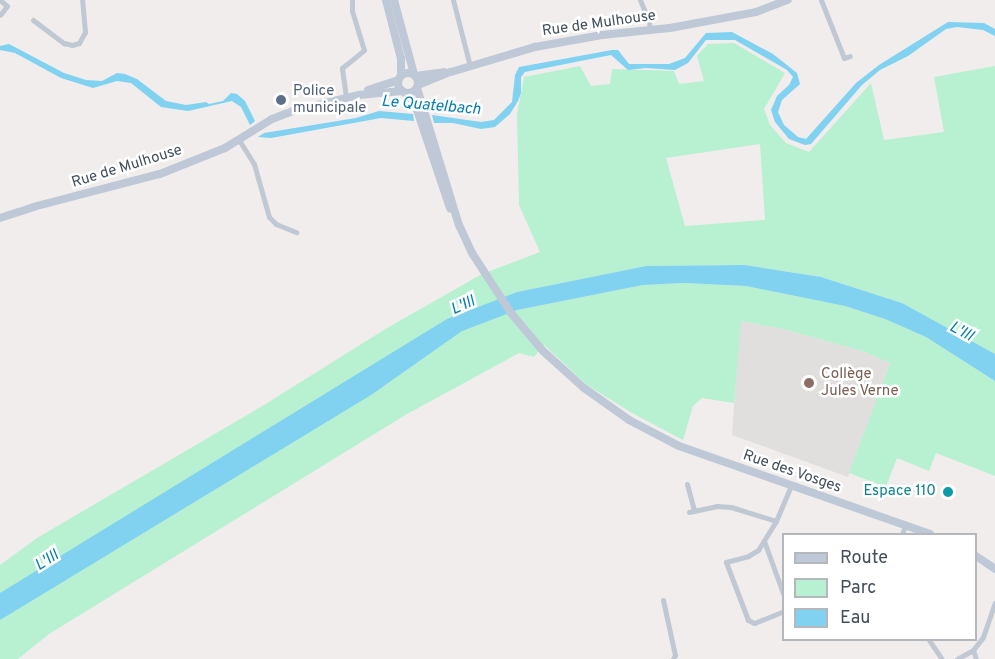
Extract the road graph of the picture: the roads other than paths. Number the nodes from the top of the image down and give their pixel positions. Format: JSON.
{"nodes":[{"id":1,"x":0,"y":0,"type":"edge"},
{"id":2,"x":82,"y":0,"type":"edge"},
{"id":3,"x":352,"y":0,"type":"edge"},
{"id":4,"x":386,"y":0,"type":"edge"},
{"id":5,"x":394,"y":0,"type":"edge"},
{"id":6,"x":453,"y":0,"type":"edge"},
{"id":7,"x":640,"y":0,"type":"edge"},
{"id":8,"x":788,"y":0,"type":"edge"},
{"id":9,"x":820,"y":0,"type":"edge"},
{"id":10,"x":0,"y":15,"type":"edge"},
{"id":11,"x":33,"y":20,"type":"dead end"},
{"id":12,"x":650,"y":31,"type":"junction"},
{"id":13,"x":850,"y":56,"type":"dead end"},
{"id":14,"x":470,"y":66,"type":"junction"},
{"id":15,"x":451,"y":72,"type":"junction"},
{"id":16,"x":415,"y":75,"type":"junction"},
{"id":17,"x":400,"y":77,"type":"junction"},
{"id":18,"x":418,"y":87,"type":"junction"},
{"id":19,"x":404,"y":92,"type":"junction"},
{"id":20,"x":359,"y":95,"type":"junction"},
{"id":21,"x":346,"y":98,"type":"junction"},
{"id":22,"x":421,"y":112,"type":"junction"},
{"id":23,"x":239,"y":140,"type":"junction"},
{"id":24,"x":0,"y":218,"type":"edge"},
{"id":25,"x":296,"y":232,"type":"dead end"},
{"id":26,"x":687,"y":484,"type":"dead end"},
{"id":27,"x":791,"y":486,"type":"junction"},
{"id":28,"x":776,"y":521,"type":"junction"},
{"id":29,"x":905,"y":526,"type":"junction"},
{"id":30,"x":902,"y":533,"type":"edge"},
{"id":31,"x":927,"y":533,"type":"edge"},
{"id":32,"x":764,"y":541,"type":"junction"},
{"id":33,"x":758,"y":550,"type":"junction"},
{"id":34,"x":767,"y":550,"type":"junction"},
{"id":35,"x":977,"y":557,"type":"edge"},
{"id":36,"x":993,"y":565,"type":"edge"},
{"id":37,"x":782,"y":593,"type":"edge"},
{"id":38,"x":663,"y":600,"type":"dead end"},
{"id":39,"x":995,"y":603,"type":"edge"},
{"id":40,"x":782,"y":611,"type":"edge"},
{"id":41,"x":930,"y":641,"type":"edge"},
{"id":42,"x":973,"y":650,"type":"junction"},
{"id":43,"x":673,"y":659,"type":"edge"},
{"id":44,"x":942,"y":659,"type":"edge"},
{"id":45,"x":957,"y":659,"type":"edge"},
{"id":46,"x":976,"y":659,"type":"edge"}],
"edges":[{"from":1,"to":10,"type":"street"},
{"from":2,"to":11,"type":"street"},
{"from":3,"to":21,"type":"street"},
{"from":4,"to":17,"type":"main road"},
{"from":5,"to":16,"type":"main road","name":"Rue des Vosges"},
{"from":6,"to":14,"type":"street"},
{"from":7,"to":12,"type":"street"},
{"from":8,"to":12,"type":"main road","name":"Rue de Mulhouse"},
{"from":9,"to":13,"type":"street"},
{"from":12,"to":14,"type":"main road","name":"Rue de Mulhouse"},
{"from":14,"to":15,"type":"main road","name":"Rue de Mulhouse"},
{"from":15,"to":16,"type":"main road","name":"Rue de Mulhouse"},
{"from":15,"to":18,"type":"main road","name":"Rue de Mulhouse"},
{"from":16,"to":17,"type":"main road","name":"Rue de Mulhouse"},
{"from":16,"to":18,"type":"main road","name":"Rue des Vosges"},
{"from":17,"to":19,"type":"main road"},
{"from":17,"to":20,"type":"main road","name":"Rue de Mulhouse"},
{"from":18,"to":19,"type":"main road","name":"Rue de Mulhouse"},
{"from":18,"to":22,"type":"main road","name":"Rue des Vosges"},
{"from":19,"to":20,"type":"main road","name":"Rue de Mulhouse"},
{"from":19,"to":22,"type":"main road"},
{"from":20,"to":21,"type":"main road","name":"Rue de Mulhouse"},
{"from":21,"to":23,"type":"main road","name":"Rue de Mulhouse"},
{"from":22,"to":27,"type":"main road","name":"Rue des Vosges"},
{"from":23,"to":24,"type":"main road","name":"Rue de Mulhouse"},
{"from":23,"to":25,"type":"street"},
{"from":26,"to":28,"type":"street"},
{"from":27,"to":28,"type":"street"},
{"from":27,"to":29,"type":"main road","name":"Rue des Vosges"},
{"from":28,"to":32,"type":"street"},
{"from":29,"to":30,"type":"street"},
{"from":29,"to":31,"type":"main road","name":"Rue des Vosges"},
{"from":32,"to":33,"type":"street"},
{"from":32,"to":34,"type":"street"},
{"from":33,"to":34,"type":"street"},
{"from":33,"to":40,"type":"street"},
{"from":34,"to":37,"type":"street"},
{"from":35,"to":36,"type":"main road"},
{"from":38,"to":43,"type":"street"},
{"from":39,"to":42,"type":"street"},
{"from":41,"to":44,"type":"street"},
{"from":42,"to":45,"type":"street"},
{"from":42,"to":46,"type":"street"}]}
